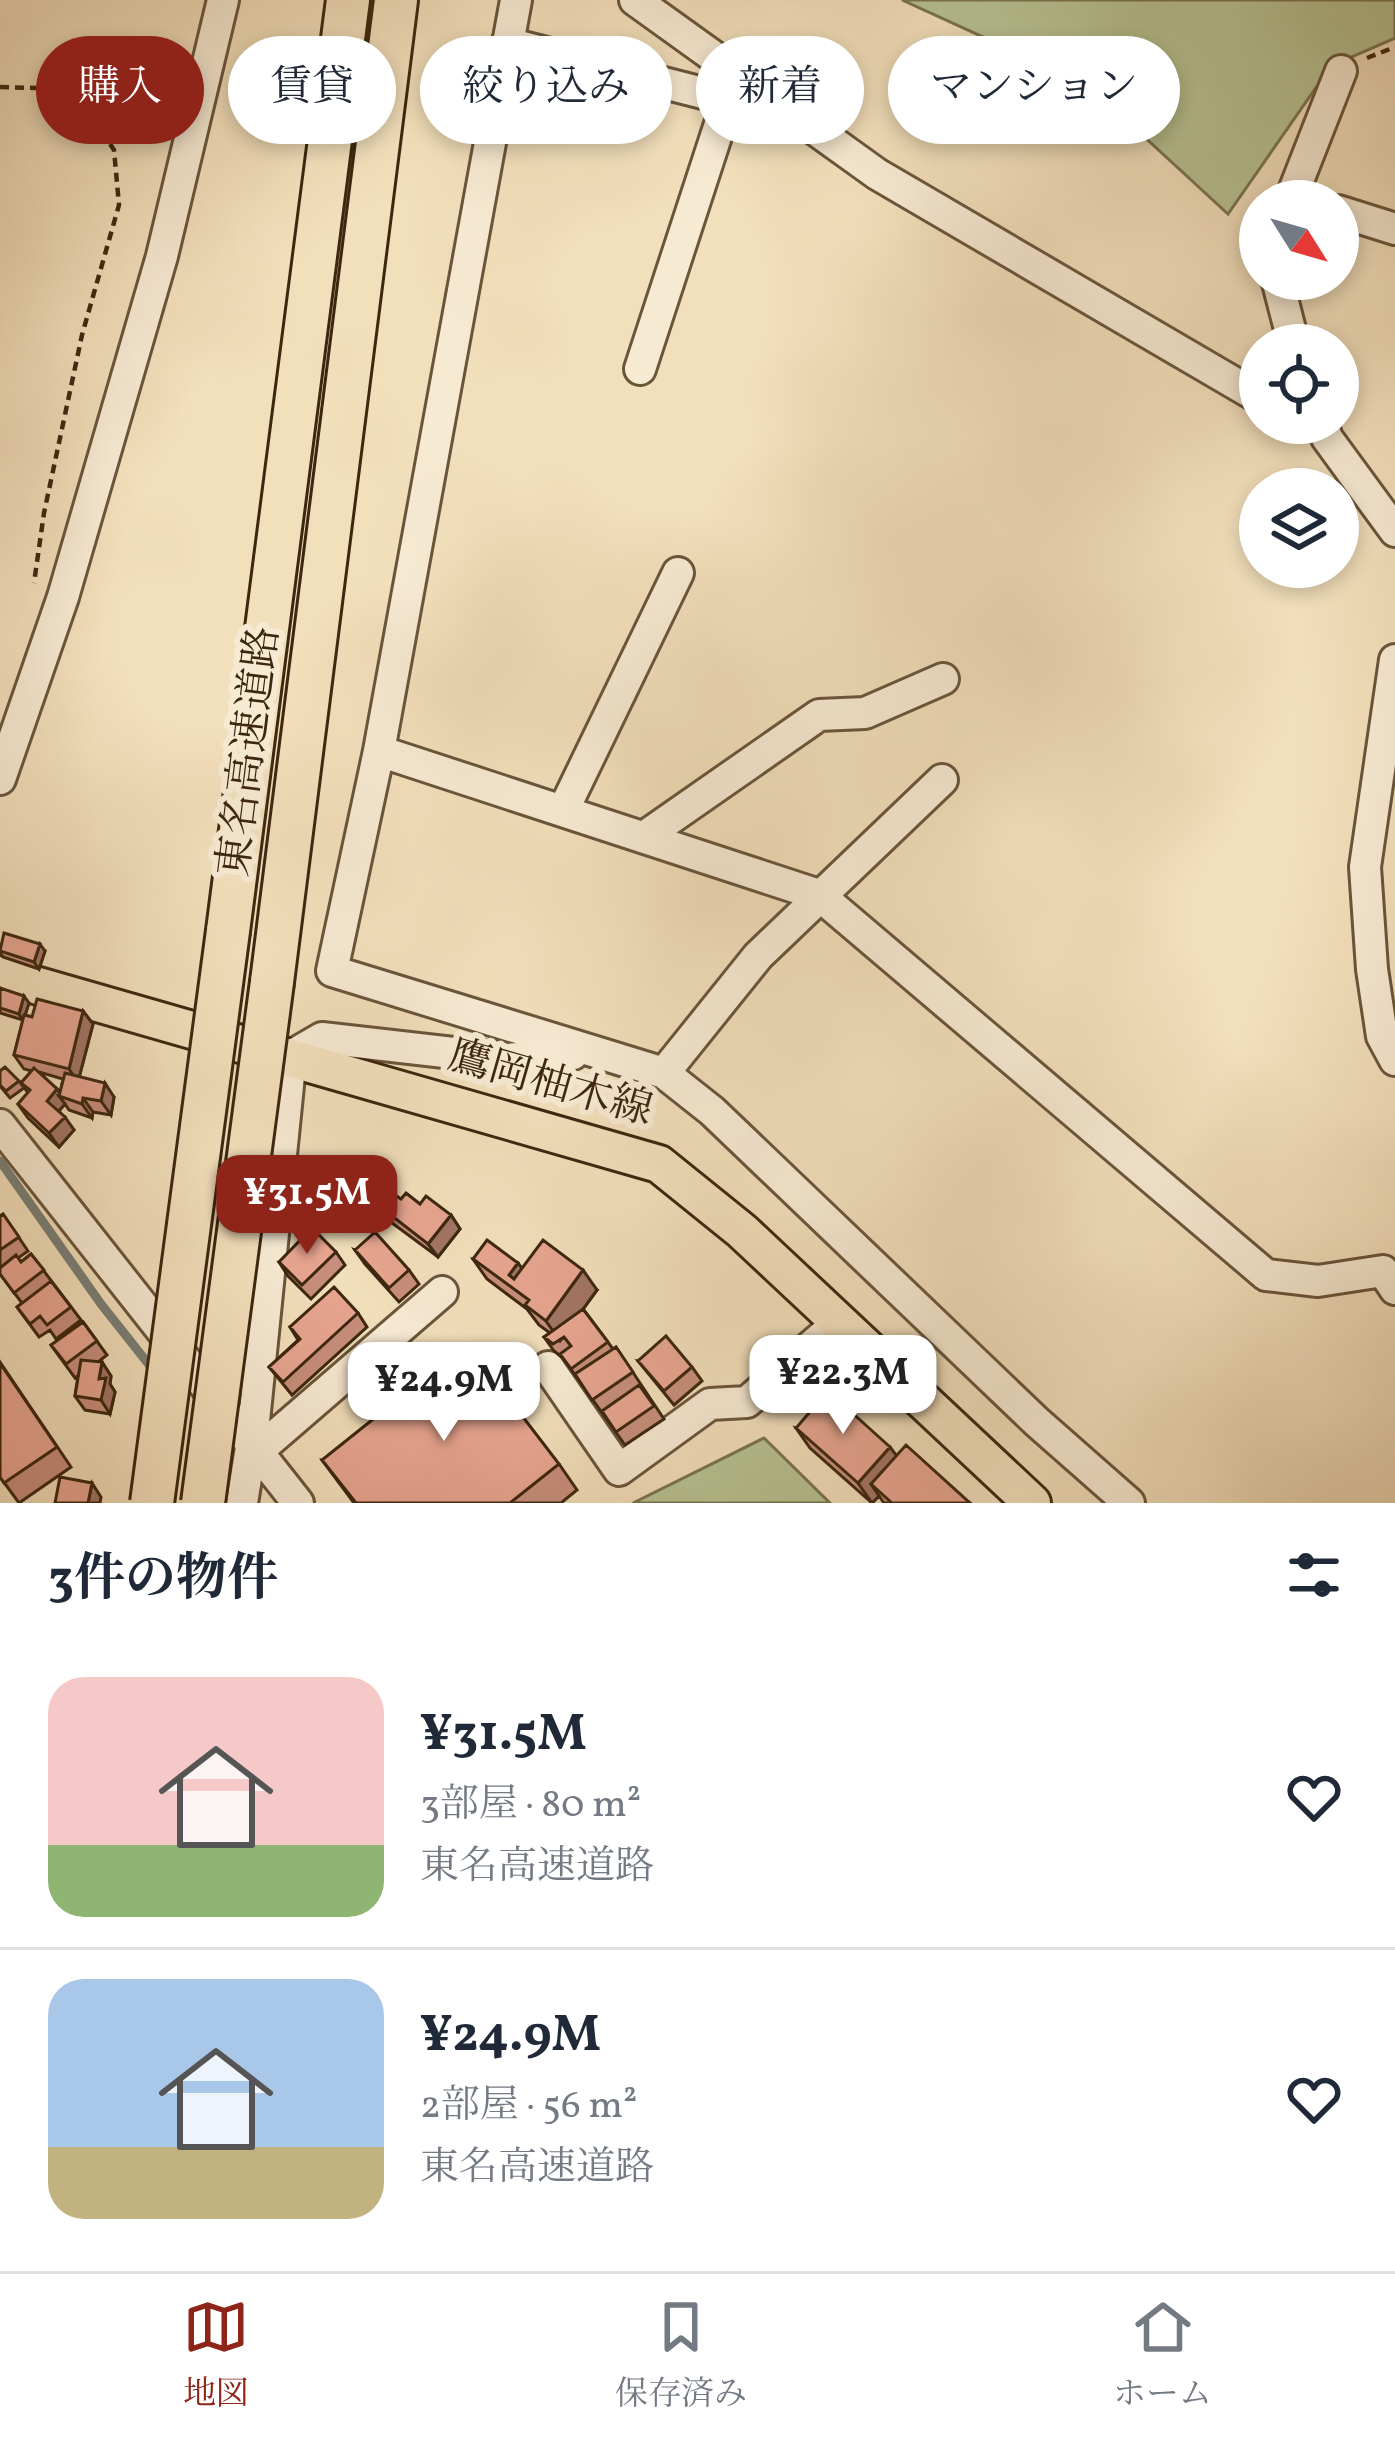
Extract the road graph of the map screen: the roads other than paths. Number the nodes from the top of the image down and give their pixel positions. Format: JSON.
{"nodes":[{"id":1,"x":223,"y":0,"type":"edge"},
{"id":2,"x":348,"y":0,"type":"edge"},
{"id":3,"x":396,"y":0,"type":"edge"},
{"id":4,"x":516,"y":0,"type":"edge"},
{"id":5,"x":634,"y":0,"type":"edge"},
{"id":6,"x":509,"y":36,"type":"edge"},
{"id":7,"x":696,"y":55,"type":"edge"},
{"id":8,"x":1341,"y":71,"type":"dead end"},
{"id":9,"x":490,"y":144,"type":"edge"},
{"id":10,"x":712,"y":144,"type":"edge"},
{"id":11,"x":836,"y":144,"type":"edge"},
{"id":12,"x":1304,"y":180,"type":"edge"},
{"id":13,"x":1359,"y":218,"type":"edge"},
{"id":14,"x":1395,"y":229,"type":"edge"},
{"id":15,"x":640,"y":369,"type":"dead end"},
{"id":16,"x":1239,"y":386,"type":"edge"},
{"id":17,"x":1329,"y":444,"type":"edge"},
{"id":18,"x":1395,"y":531,"type":"edge"},
{"id":19,"x":678,"y":573,"type":"dead end"},
{"id":20,"x":1395,"y":660,"type":"edge"},
{"id":21,"x":943,"y":679,"type":"dead end"},
{"id":22,"x":379,"y":751,"type":"junction"},
{"id":23,"x":0,"y":778,"type":"edge"},
{"id":24,"x":942,"y":780,"type":"dead end"},
{"id":25,"x":563,"y":811,"type":"junction"},
{"id":26,"x":644,"y":837,"type":"junction"},
{"id":27,"x":819,"y":895,"type":"junction"},
{"id":28,"x":0,"y":975,"type":"edge"},
{"id":29,"x":595,"y":1052,"type":"junction"},
{"id":30,"x":291,"y":1056,"type":"junction"},
{"id":31,"x":1395,"y":1060,"type":"edge"},
{"id":32,"x":664,"y":1073,"type":"junction"},
{"id":33,"x":0,"y":1124,"type":"edge"},
{"id":34,"x":1395,"y":1289,"type":"edge"},
{"id":35,"x":442,"y":1292,"type":"dead end"},
{"id":36,"x":839,"y":1322,"type":"junction"},
{"id":37,"x":548,"y":1367,"type":"dead end"},
{"id":38,"x":256,"y":1445,"type":"junction"},
{"id":39,"x":152,"y":1503,"type":"edge"},
{"id":40,"x":203,"y":1503,"type":"edge"},
{"id":41,"x":242,"y":1503,"type":"edge"},
{"id":42,"x":298,"y":1503,"type":"edge"},
{"id":43,"x":1031,"y":1503,"type":"edge"},
{"id":44,"x":1129,"y":1503,"type":"edge"}],
"edges":[{"from":1,"to":23,"type":"street"},
{"from":2,"to":39,"type":"highway","name":"東名高速道路","bridge":true},
{"from":3,"to":40,"type":"highway","name":"東名高速道路","bridge":true},
{"from":4,"to":6,"type":"street"},
{"from":5,"to":7,"type":"street"},
{"from":8,"to":12,"type":"street"},
{"from":9,"to":22,"type":"street"},
{"from":10,"to":15,"type":"street"},
{"from":11,"to":16,"type":"street"},
{"from":13,"to":14,"type":"street"},
{"from":17,"to":18,"type":"street"},
{"from":19,"to":25,"type":"street"},
{"from":20,"to":31,"type":"street"},
{"from":21,"to":26,"type":"street"},
{"from":22,"to":25,"type":"street"},
{"from":22,"to":29,"type":"street"},
{"from":24,"to":27,"type":"street"},
{"from":25,"to":26,"type":"street"},
{"from":26,"to":27,"type":"street"},
{"from":27,"to":32,"type":"street"},
{"from":27,"to":34,"type":"street"},
{"from":28,"to":30,"type":"main road","name":"鷹岡柚木線"},
{"from":29,"to":30,"type":"street"},
{"from":29,"to":32,"type":"street"},
{"from":30,"to":36,"type":"main road","name":"鷹岡柚木線"},
{"from":30,"to":38,"type":"street"},
{"from":32,"to":44,"type":"street"},
{"from":33,"to":38,"type":"street"},
{"from":35,"to":38,"type":"street"},
{"from":36,"to":37,"type":"street"},
{"from":36,"to":43,"type":"main road","name":"鷹岡柚木線"},
{"from":38,"to":41,"type":"street"},
{"from":38,"to":42,"type":"street"}]}
